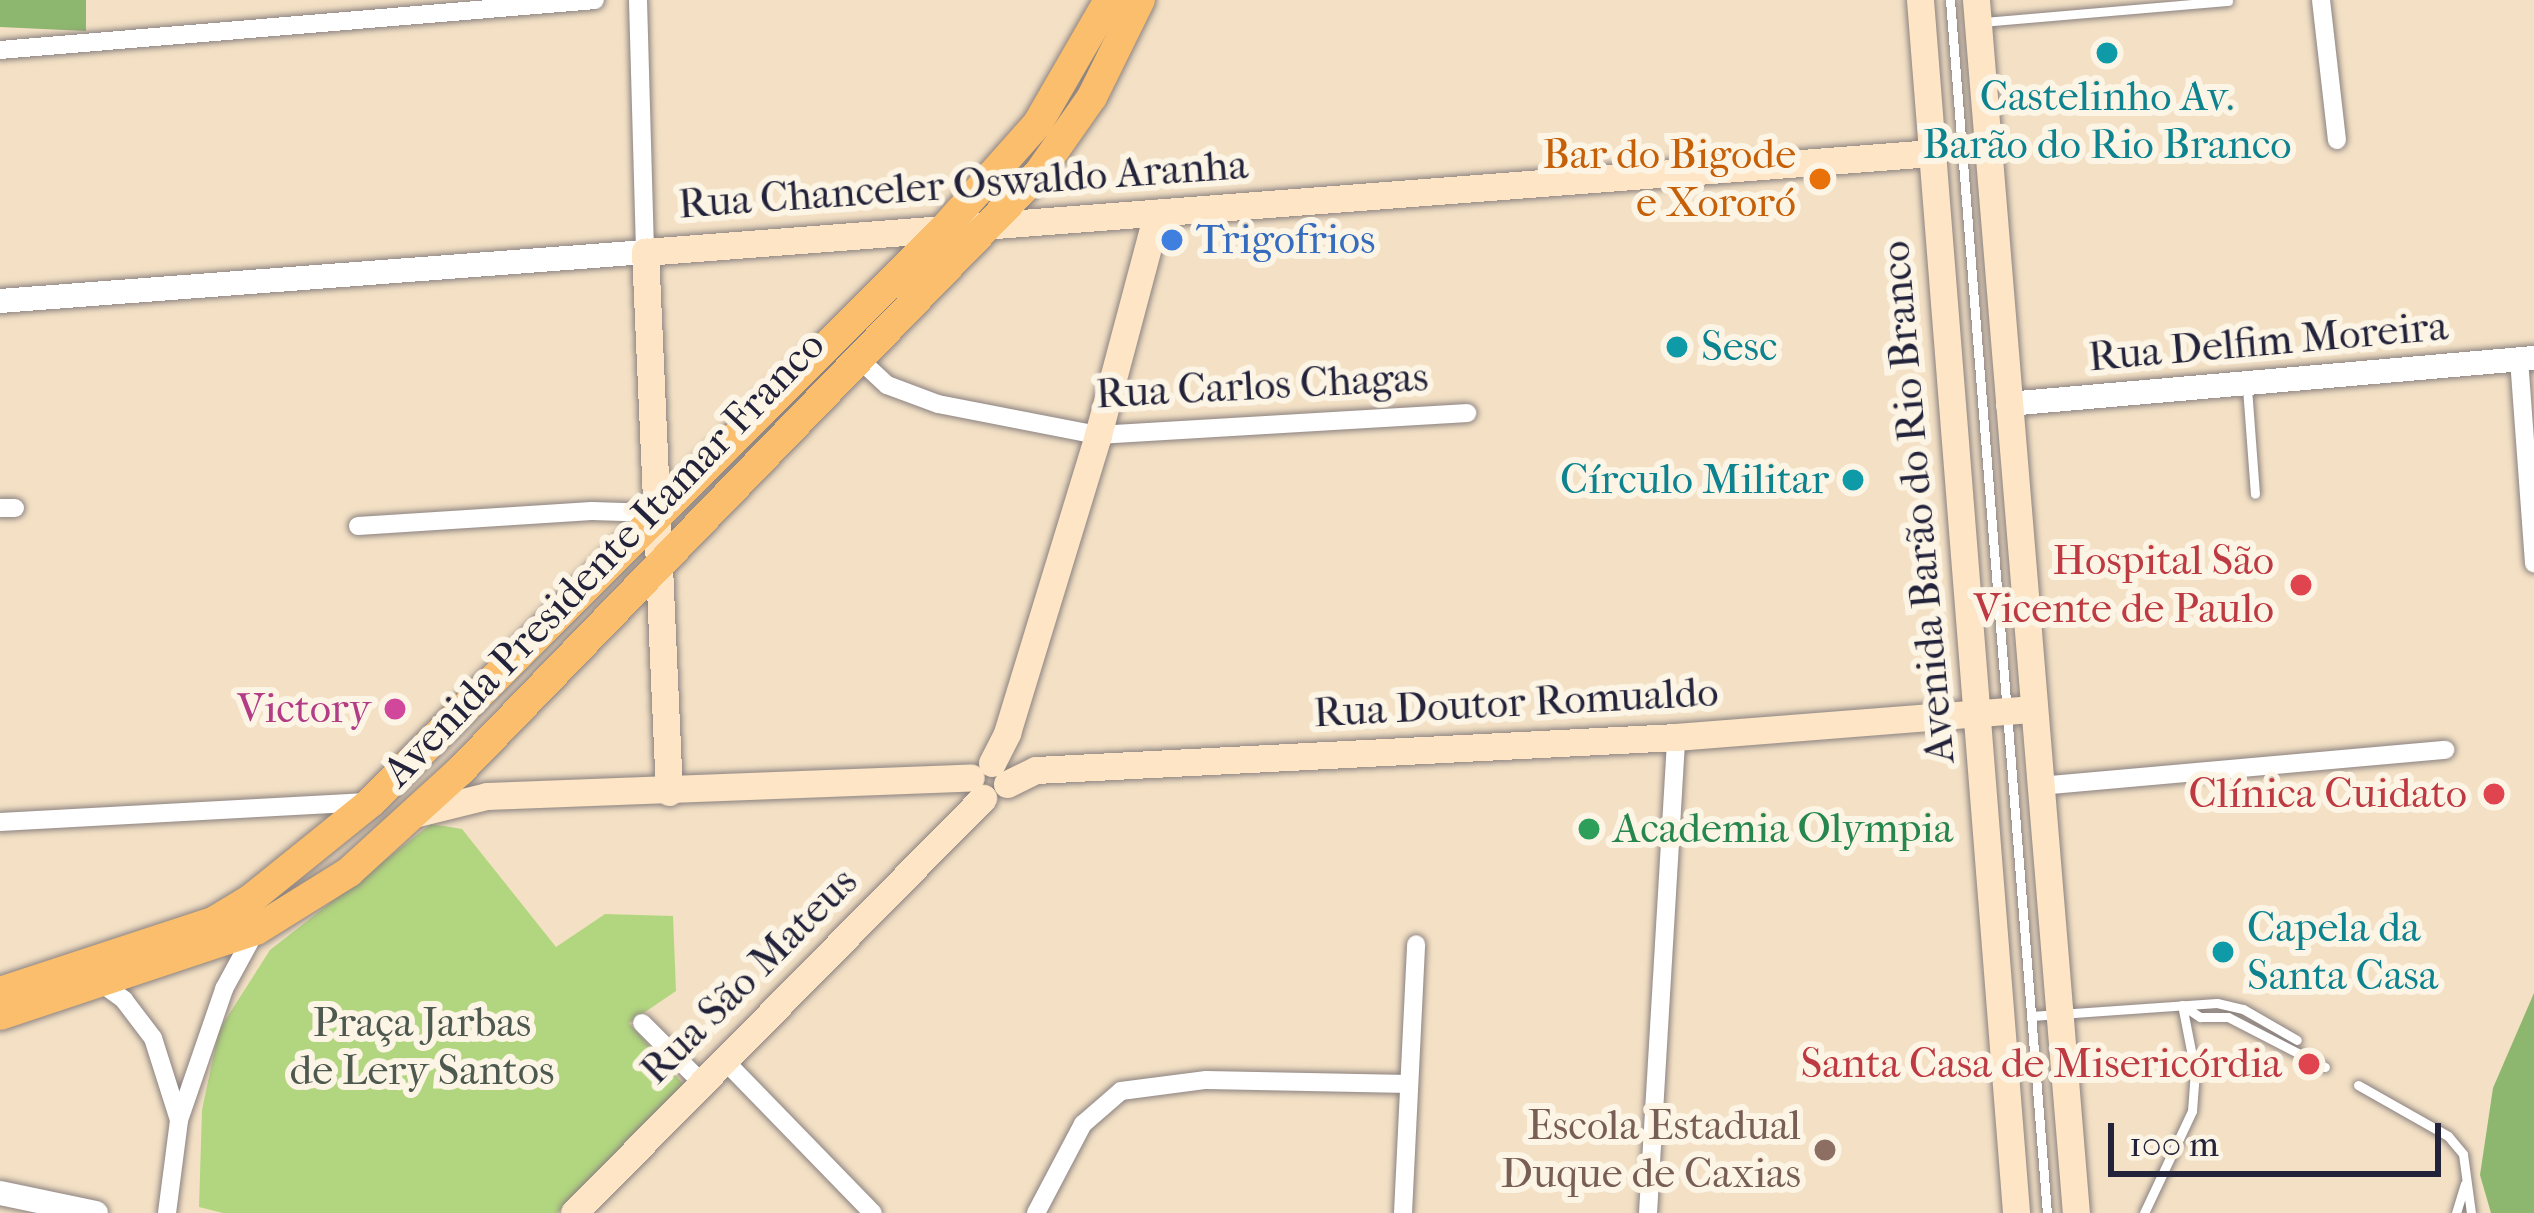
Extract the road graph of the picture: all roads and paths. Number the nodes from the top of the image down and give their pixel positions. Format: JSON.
{"nodes":[{"id":1,"x":595,"y":0,"type":"edge"},
{"id":2,"x":638,"y":0,"type":"edge"},
{"id":3,"x":1109,"y":0,"type":"edge"},
{"id":4,"x":1140,"y":0,"type":"edge"},
{"id":5,"x":1920,"y":0,"type":"edge"},
{"id":6,"x":1950,"y":0,"type":"edge"},
{"id":7,"x":2321,"y":0,"type":"edge"},
{"id":8,"x":2228,"y":1,"type":"edge"},
{"id":9,"x":1976,"y":11,"type":"edge"},
{"id":10,"x":0,"y":50,"type":"edge"},
{"id":11,"x":1959,"y":125,"type":"junction"},
{"id":12,"x":2337,"y":140,"type":"dead end"},
{"id":13,"x":1942,"y":148,"type":"junction"},
{"id":14,"x":1157,"y":213,"type":"junction"},
{"id":15,"x":989,"y":226,"type":"junction"},
{"id":16,"x":944,"y":229,"type":"junction"},
{"id":17,"x":645,"y":252,"type":"junction"},
{"id":18,"x":0,"y":301,"type":"edge"},
{"id":19,"x":859,"y":358,"type":"junction"},
{"id":20,"x":2527,"y":359,"type":"edge"},
{"id":21,"x":2247,"y":383,"type":"junction"},
{"id":22,"x":1995,"y":405,"type":"junction"},
{"id":23,"x":1467,"y":413,"type":"dead end"},
{"id":24,"x":1098,"y":435,"type":"junction"},
{"id":25,"x":2531,"y":487,"type":"edge"},
{"id":26,"x":2255,"y":494,"type":"dead end"},
{"id":27,"x":592,"y":511,"type":"junction"},
{"id":28,"x":656,"y":513,"type":"junction"},
{"id":29,"x":358,"y":526,"type":"dead end"},
{"id":30,"x":618,"y":555,"type":"junction"},
{"id":31,"x":2534,"y":563,"type":"edge"},
{"id":32,"x":658,"y":568,"type":"junction"},
{"id":33,"x":2005,"y":713,"type":"junction"},
{"id":34,"x":1007,"y":734,"type":"junction"},
{"id":35,"x":1676,"y":737,"type":"junction"},
{"id":36,"x":2445,"y":750,"type":"dead end"},
{"id":37,"x":1036,"y":770,"type":"junction"},
{"id":38,"x":460,"y":771,"type":"junction"},
{"id":39,"x":988,"y":781,"type":"junction"},
{"id":40,"x":2040,"y":786,"type":"junction"},
{"id":41,"x":669,"y":793,"type":"junction"},
{"id":42,"x":487,"y":796,"type":"junction"},
{"id":43,"x":371,"y":802,"type":"junction"},
{"id":44,"x":414,"y":814,"type":"junction"},
{"id":45,"x":0,"y":822,"type":"edge"},
{"id":46,"x":256,"y":930,"type":"junction"},
{"id":47,"x":1416,"y":944,"type":"dead end"},
{"id":48,"x":101,"y":983,"type":"junction"},
{"id":49,"x":0,"y":992,"type":"edge"},
{"id":50,"x":2182,"y":1005,"type":"junction"},
{"id":51,"x":0,"y":1015,"type":"edge"},
{"id":52,"x":2045,"y":1015,"type":"junction"},
{"id":53,"x":642,"y":1022,"type":"dead end"},
{"id":54,"x":2297,"y":1040,"type":"dead end"},
{"id":55,"x":725,"y":1061,"type":"junction"},
{"id":56,"x":2325,"y":1067,"type":"dead end"},
{"id":57,"x":703,"y":1084,"type":"junction"},
{"id":58,"x":1409,"y":1084,"type":"junction"},
{"id":59,"x":2358,"y":1085,"type":"dead end"},
{"id":60,"x":179,"y":1120,"type":"junction"},
{"id":61,"x":2467,"y":1176,"type":"junction"},
{"id":62,"x":0,"y":1193,"type":"edge"},
{"id":63,"x":96,"y":1213,"type":"edge"},
{"id":64,"x":167,"y":1213,"type":"edge"},
{"id":65,"x":574,"y":1213,"type":"edge"},
{"id":66,"x":873,"y":1213,"type":"edge"},
{"id":67,"x":1036,"y":1213,"type":"edge"},
{"id":68,"x":1403,"y":1213,"type":"edge"},
{"id":69,"x":1648,"y":1213,"type":"edge"},
{"id":70,"x":2016,"y":1213,"type":"edge"},
{"id":71,"x":2048,"y":1213,"type":"edge"},
{"id":72,"x":2075,"y":1213,"type":"edge"},
{"id":73,"x":2144,"y":1213,"type":"edge"},
{"id":74,"x":2456,"y":1213,"type":"edge"},
{"id":75,"x":2471,"y":1213,"type":"edge"}],
"edges":[{"from":1,"to":10,"type":"street"},
{"from":2,"to":17,"type":"street"},
{"from":3,"to":16,"type":"main road","name":"Avenida Presidente Itamar Franco"},
{"from":4,"to":15,"type":"main road","name":"Avenida Presidente Itamar Franco"},
{"from":5,"to":13,"type":"main road","name":"Avenida Barão do Rio Branco"},
{"from":6,"to":11,"type":"lane","name":"Avenida Barão do Rio Branco"},
{"from":7,"to":12,"type":"street"},
{"from":8,"to":9,"type":"lane"},
{"from":9,"to":22,"type":"main road","name":"Avenida Barão do Rio Branco"},
{"from":11,"to":13,"type":"lane"},
{"from":11,"to":22,"type":"lane","name":"Avenida Barão do Rio Branco"},
{"from":13,"to":14,"type":"main road","name":"Rua Chanceler Oswaldo Aranha"},
{"from":13,"to":33,"type":"main road","name":"Avenida Barão do Rio Branco"},
{"from":14,"to":15,"type":"main road","name":"Rua Chanceler Oswaldo Aranha"},
{"from":14,"to":24,"type":"main road","name":"Rua São Mateus"},
{"from":15,"to":16,"type":"main road","name":"Rua Chanceler Oswaldo Aranha"},
{"from":15,"to":19,"type":"main road","name":"Avenida Presidente Itamar Franco"},
{"from":16,"to":17,"type":"main road","name":"Rua Chanceler Oswaldo Aranha"},
{"from":16,"to":28,"type":"main road","name":"Avenida Presidente Itamar Franco"},
{"from":17,"to":18,"type":"street","name":"Rua Chanceler Oswaldo Aranha"},
{"from":17,"to":28,"type":"main road"},
{"from":19,"to":24,"type":"street","name":"Rua Carlos Chagas"},
{"from":19,"to":32,"type":"main road","name":"Avenida Presidente Itamar Franco"},
{"from":20,"to":21,"type":"street","name":"Rua Delfim Moreira"},
{"from":20,"to":25,"type":"street"},
{"from":21,"to":22,"type":"street","name":"Rua Delfim Moreira"},
{"from":21,"to":26,"type":"lane"},
{"from":22,"to":33,"type":"main road","name":"Avenida Barão do Rio Branco"},
{"from":23,"to":24,"type":"street","name":"Rua Carlos Chagas"},
{"from":24,"to":34,"type":"main road","name":"Rua São Mateus"},
{"from":25,"to":31,"type":"street"},
{"from":27,"to":28,"type":"street"},
{"from":27,"to":29,"type":"street"},
{"from":27,"to":30,"type":"street"},
{"from":28,"to":30,"type":"main road","name":"Avenida Presidente Itamar Franco"},
{"from":28,"to":32,"type":"main road"},
{"from":30,"to":32,"type":"main road"},
{"from":30,"to":43,"type":"main road","name":"Avenida Presidente Itamar Franco"},
{"from":32,"to":38,"type":"main road","name":"Avenida Presidente Itamar Franco"},
{"from":32,"to":41,"type":"main road"},
{"from":33,"to":35,"type":"main road","name":"Rua Doutor Romualdo"},
{"from":33,"to":40,"type":"main road","name":"Avenida Barão do Rio Branco"},
{"from":33,"to":52,"type":"lane","name":"Avenida Barão do Rio Branco"},
{"from":33,"to":70,"type":"main road","name":"Avenida Barão do Rio Branco"},
{"from":34,"to":37,"type":"main road"},
{"from":34,"to":39,"type":"main road","name":"Rua São Mateus"},
{"from":35,"to":37,"type":"main road","name":"Rua Doutor Romualdo"},
{"from":35,"to":69,"type":"street"},
{"from":36,"to":40,"type":"street"},
{"from":37,"to":39,"type":"main road","name":"Rua Doutor Romualdo"},
{"from":38,"to":42,"type":"street"},
{"from":38,"to":44,"type":"main road","name":"Avenida Presidente Itamar Franco"},
{"from":39,"to":41,"type":"main road","name":"Rua Doutor Romualdo"},
{"from":39,"to":55,"type":"main road","name":"Rua São Mateus"},
{"from":40,"to":52,"type":"main road","name":"Avenida Barão do Rio Branco"},
{"from":41,"to":42,"type":"main road","name":"Rua Doutor Romualdo"},
{"from":42,"to":44,"type":"main road","name":"Rua Doutor Romualdo"},
{"from":43,"to":45,"type":"street"},
{"from":43,"to":49,"type":"main road","name":"Avenida Presidente Itamar Franco"},
{"from":44,"to":46,"type":"main road","name":"Avenida Presidente Itamar Franco"},
{"from":46,"to":48,"type":"main road","name":"Avenida Presidente Itamar Franco"},
{"from":46,"to":60,"type":"street"},
{"from":47,"to":58,"type":"street"},
{"from":48,"to":51,"type":"main road","name":"Avenida Presidente Itamar Franco"},
{"from":48,"to":60,"type":"street"},
{"from":50,"to":52,"type":"lane"},
{"from":50,"to":54,"type":"lane"},
{"from":50,"to":56,"type":"lane"},
{"from":50,"to":73,"type":"lane"},
{"from":52,"to":71,"type":"lane","name":"Avenida Barão do Rio Branco"},
{"from":52,"to":72,"type":"main road","name":"Avenida Barão do Rio Branco"},
{"from":53,"to":57,"type":"street"},
{"from":55,"to":57,"type":"main road","name":"Rua São Mateus"},
{"from":55,"to":66,"type":"street"},
{"from":57,"to":65,"type":"main road","name":"Rua São Mateus"},
{"from":58,"to":67,"type":"street"},
{"from":58,"to":68,"type":"street"},
{"from":59,"to":61,"type":"lane"},
{"from":60,"to":64,"type":"street"},
{"from":61,"to":74,"type":"lane"},
{"from":61,"to":75,"type":"lane"},
{"from":62,"to":63,"type":"street"}]}
